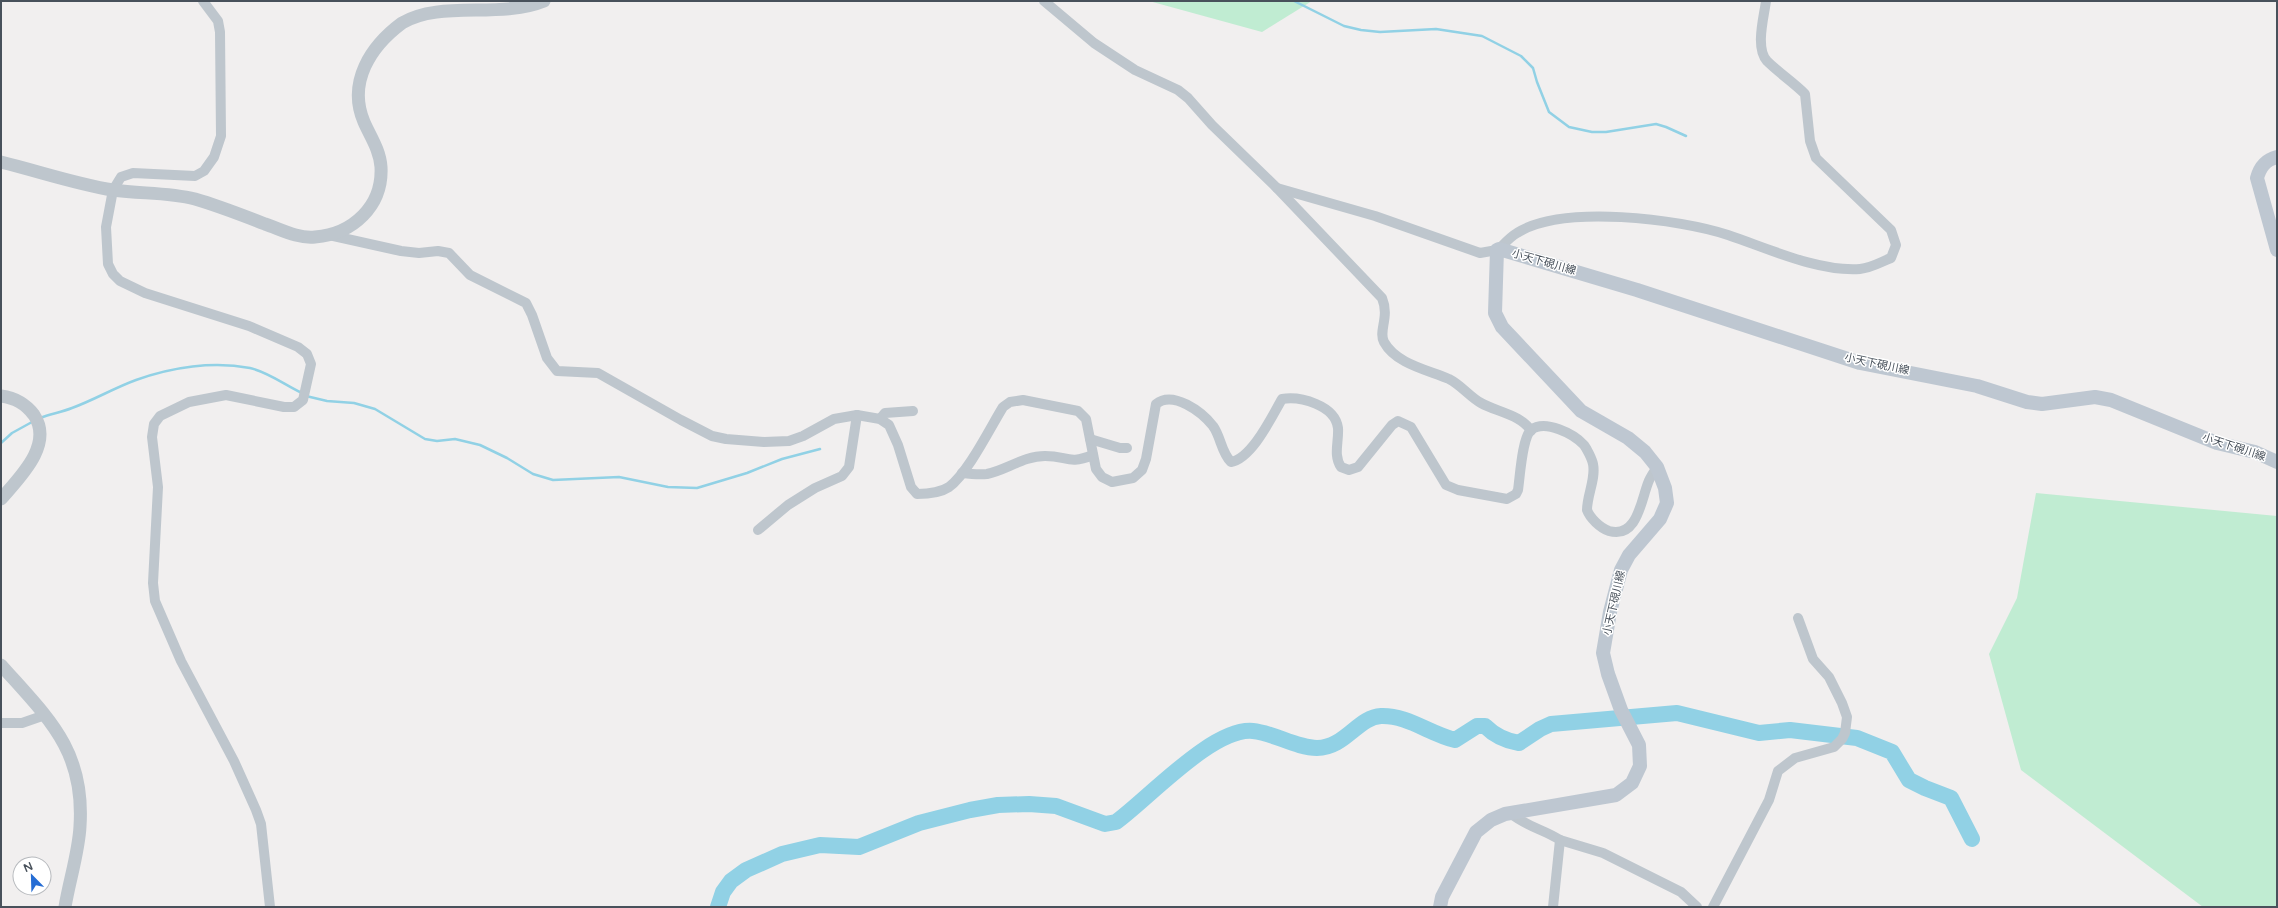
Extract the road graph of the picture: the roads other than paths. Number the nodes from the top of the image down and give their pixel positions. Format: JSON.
{"nodes":[{"id":1,"x":203,"y":1,"type":"edge"},
{"id":2,"x":544,"y":1,"type":"edge"},
{"id":3,"x":1044,"y":1,"type":"edge"},
{"id":4,"x":1766,"y":1,"type":"edge"},
{"id":5,"x":2277,"y":157,"type":"edge"},
{"id":6,"x":1,"y":162,"type":"edge"},
{"id":7,"x":1277,"y":188,"type":"junction"},
{"id":8,"x":113,"y":190,"type":"junction"},
{"id":9,"x":330,"y":235,"type":"junction"},
{"id":10,"x":1498,"y":250,"type":"junction"},
{"id":11,"x":2277,"y":250,"type":"edge"},
{"id":12,"x":1,"y":396,"type":"edge"},
{"id":13,"x":913,"y":411,"type":"dead end"},
{"id":14,"x":857,"y":415,"type":"junction"},
{"id":15,"x":880,"y":419,"type":"junction"},
{"id":16,"x":1531,"y":431,"type":"junction"},
{"id":17,"x":1090,"y":439,"type":"junction"},
{"id":18,"x":1127,"y":448,"type":"dead end"},
{"id":19,"x":1093,"y":455,"type":"junction"},
{"id":20,"x":2277,"y":462,"type":"edge"},
{"id":21,"x":1657,"y":467,"type":"junction"},
{"id":22,"x":962,"y":473,"type":"junction"},
{"id":23,"x":1,"y":499,"type":"edge"},
{"id":24,"x":758,"y":530,"type":"dead end"},
{"id":25,"x":1798,"y":618,"type":"dead end"},
{"id":26,"x":1,"y":665,"type":"edge"},
{"id":27,"x":45,"y":715,"type":"junction"},
{"id":28,"x":1,"y":723,"type":"edge"},
{"id":29,"x":1510,"y":813,"type":"junction"},
{"id":30,"x":1560,"y":840,"type":"junction"},
{"id":31,"x":65,"y":907,"type":"edge"},
{"id":32,"x":270,"y":907,"type":"edge"},
{"id":33,"x":1440,"y":907,"type":"edge"},
{"id":34,"x":1553,"y":907,"type":"edge"},
{"id":35,"x":1697,"y":907,"type":"edge"},
{"id":36,"x":1713,"y":907,"type":"edge"}],
"edges":[{"from":1,"to":8,"type":"street"},
{"from":2,"to":9,"type":"street"},
{"from":3,"to":7,"type":"street"},
{"from":4,"to":10,"type":"street"},
{"from":5,"to":11,"type":"main road"},
{"from":6,"to":8,"type":"street"},
{"from":7,"to":10,"type":"street"},
{"from":7,"to":16,"type":"street"},
{"from":8,"to":9,"type":"street"},
{"from":8,"to":32,"type":"street"},
{"from":9,"to":14,"type":"street"},
{"from":10,"to":20,"type":"main road","name":"小天下硯川線"},
{"from":10,"to":21,"type":"main road","name":"小天下硯川線"},
{"from":12,"to":23,"type":"street"},
{"from":13,"to":15,"type":"street"},
{"from":14,"to":15,"type":"street"},
{"from":14,"to":24,"type":"street"},
{"from":15,"to":22,"type":"street"},
{"from":16,"to":19,"type":"street"},
{"from":16,"to":21,"type":"street"},
{"from":17,"to":18,"type":"street"},
{"from":17,"to":19,"type":"street"},
{"from":17,"to":22,"type":"street"},
{"from":19,"to":22,"type":"street"},
{"from":21,"to":29,"type":"main road","name":"小天下硯川線"},
{"from":25,"to":36,"type":"street"},
{"from":26,"to":27,"type":"street"},
{"from":27,"to":28,"type":"street"},
{"from":27,"to":31,"type":"street"},
{"from":29,"to":30,"type":"street"},
{"from":29,"to":33,"type":"main road","name":"小天下硯川線"},
{"from":30,"to":34,"type":"street"},
{"from":30,"to":35,"type":"street"}]}
